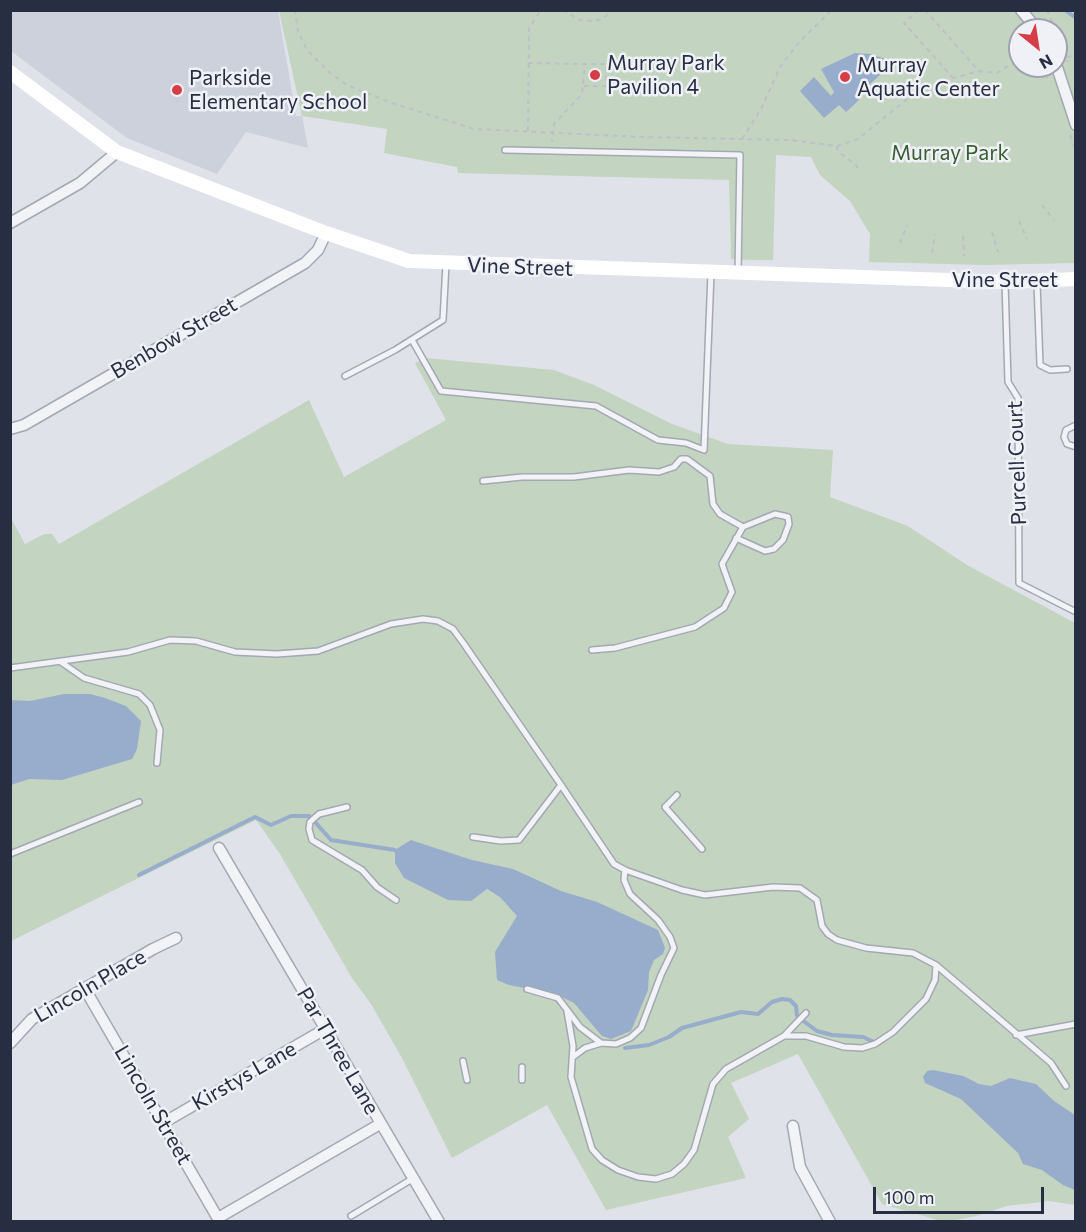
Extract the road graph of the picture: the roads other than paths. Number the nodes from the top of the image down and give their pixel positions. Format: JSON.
{"nodes":[{"id":1,"x":10,"y":72,"type":"edge"},
{"id":2,"x":1061,"y":78,"type":"edge"},
{"id":3,"x":1076,"y":125,"type":"edge"},
{"id":4,"x":505,"y":150,"type":"dead end"},
{"id":5,"x":117,"y":152,"type":"junction"},
{"id":6,"x":10,"y":223,"type":"edge"},
{"id":7,"x":326,"y":233,"type":"junction"},
{"id":8,"x":446,"y":264,"type":"junction"},
{"id":9,"x":711,"y":273,"type":"junction"},
{"id":10,"x":738,"y":274,"type":"junction"},
{"id":11,"x":1076,"y":279,"type":"edge"},
{"id":12,"x":1037,"y":281,"type":"junction"},
{"id":13,"x":1005,"y":282,"type":"junction"},
{"id":14,"x":412,"y":340,"type":"junction"},
{"id":15,"x":1067,"y":369,"type":"dead end"},
{"id":16,"x":345,"y":376,"type":"dead end"},
{"id":17,"x":1076,"y":425,"type":"edge"},
{"id":18,"x":10,"y":429,"type":"edge"},
{"id":19,"x":1076,"y":447,"type":"edge"},
{"id":20,"x":483,"y":481,"type":"dead end"},
{"id":21,"x":742,"y":527,"type":"junction"},
{"id":22,"x":736,"y":538,"type":"junction"},
{"id":23,"x":1076,"y":612,"type":"edge"},
{"id":24,"x":592,"y":651,"type":"dead end"},
{"id":25,"x":61,"y":662,"type":"junction"},
{"id":26,"x":10,"y":668,"type":"edge"},
{"id":27,"x":157,"y":763,"type":"dead end"},
{"id":28,"x":561,"y":785,"type":"junction"},
{"id":29,"x":677,"y":795,"type":"dead end"},
{"id":30,"x":139,"y":802,"type":"dead end"},
{"id":31,"x":347,"y":807,"type":"dead end"},
{"id":32,"x":473,"y":837,"type":"dead end"},
{"id":33,"x":219,"y":848,"type":"dead end"},
{"id":34,"x":702,"y":849,"type":"dead end"},
{"id":35,"x":10,"y":854,"type":"edge"},
{"id":36,"x":625,"y":870,"type":"junction"},
{"id":37,"x":396,"y":900,"type":"dead end"},
{"id":38,"x":176,"y":938,"type":"dead end"},
{"id":39,"x":936,"y":965,"type":"junction"},
{"id":40,"x":85,"y":988,"type":"junction"},
{"id":41,"x":527,"y":989,"type":"dead end"},
{"id":42,"x":567,"y":1011,"type":"junction"},
{"id":43,"x":806,"y":1013,"type":"dead end"},
{"id":44,"x":1076,"y":1024,"type":"edge"},
{"id":45,"x":325,"y":1029,"type":"junction"},
{"id":46,"x":1016,"y":1035,"type":"junction"},
{"id":47,"x":784,"y":1036,"type":"junction"},
{"id":48,"x":10,"y":1043,"type":"edge"},
{"id":49,"x":601,"y":1043,"type":"junction"},
{"id":50,"x":573,"y":1057,"type":"junction"},
{"id":51,"x":463,"y":1061,"type":"dead end"},
{"id":52,"x":522,"y":1067,"type":"dead end"},
{"id":53,"x":467,"y":1080,"type":"dead end"},
{"id":54,"x":522,"y":1080,"type":"dead end"},
{"id":55,"x":1066,"y":1086,"type":"dead end"},
{"id":56,"x":163,"y":1123,"type":"junction"},
{"id":57,"x":380,"y":1124,"type":"junction"},
{"id":58,"x":793,"y":1126,"type":"dead end"},
{"id":59,"x":412,"y":1179,"type":"junction"},
{"id":60,"x":351,"y":1216,"type":"dead end"},
{"id":61,"x":219,"y":1220,"type":"edge"},
{"id":62,"x":439,"y":1221,"type":"edge"},
{"id":63,"x":830,"y":1221,"type":"edge"}],
"edges":[{"from":1,"to":5,"type":"street","name":"Vine Street"},
{"from":2,"to":3,"type":"street"},
{"from":4,"to":10,"type":"lane"},
{"from":5,"to":6,"type":"street"},
{"from":5,"to":7,"type":"street","name":"Vine Street"},
{"from":7,"to":8,"type":"street","name":"Vine Street"},
{"from":7,"to":18,"type":"street","name":"Benbow Street"},
{"from":8,"to":9,"type":"street","name":"Vine Street"},
{"from":8,"to":14,"type":"lane"},
{"from":9,"to":10,"type":"street","name":"Vine Street"},
{"from":9,"to":14,"type":"lane"},
{"from":10,"to":13,"type":"street","name":"Vine Street"},
{"from":11,"to":12,"type":"street","name":"Vine Street"},
{"from":12,"to":13,"type":"street","name":"Vine Street"},
{"from":12,"to":15,"type":"lane"},
{"from":13,"to":23,"type":"lane","name":"Purcell Court"},
{"from":14,"to":16,"type":"lane"},
{"from":17,"to":19,"type":"lane"},
{"from":20,"to":21,"type":"lane"},
{"from":21,"to":22,"type":"lane"},
{"from":21,"to":22,"type":"lane"},
{"from":22,"to":24,"type":"lane"},
{"from":25,"to":26,"type":"lane"},
{"from":25,"to":27,"type":"lane"},
{"from":25,"to":28,"type":"lane"},
{"from":28,"to":32,"type":"lane"},
{"from":28,"to":36,"type":"lane"},
{"from":29,"to":34,"type":"lane"},
{"from":30,"to":35,"type":"lane"},
{"from":31,"to":37,"type":"lane"},
{"from":33,"to":45,"type":"street","name":"Par Three Lane"},
{"from":36,"to":39,"type":"lane"},
{"from":36,"to":49,"type":"lane"},
{"from":38,"to":40,"type":"street","name":"Lincoln Place"},
{"from":39,"to":46,"type":"lane"},
{"from":39,"to":47,"type":"lane"},
{"from":40,"to":48,"type":"street","name":"Lincoln Place"},
{"from":40,"to":56,"type":"street","name":"Lincoln Street"},
{"from":41,"to":42,"type":"lane"},
{"from":42,"to":49,"type":"lane"},
{"from":42,"to":50,"type":"lane"},
{"from":43,"to":47,"type":"lane"},
{"from":44,"to":46,"type":"lane"},
{"from":45,"to":56,"type":"street","name":"Kirstys Lane"},
{"from":45,"to":57,"type":"street","name":"Par Three Lane"},
{"from":46,"to":55,"type":"lane"},
{"from":47,"to":50,"type":"lane"},
{"from":49,"to":50,"type":"lane"},
{"from":51,"to":53,"type":"lane"},
{"from":52,"to":54,"type":"lane"},
{"from":56,"to":61,"type":"street","name":"Lincoln Street"},
{"from":57,"to":59,"type":"street"},
{"from":57,"to":61,"type":"street","name":"Par Three Lane"},
{"from":58,"to":63,"type":"street"},
{"from":59,"to":60,"type":"lane"},
{"from":59,"to":62,"type":"street"}]}
